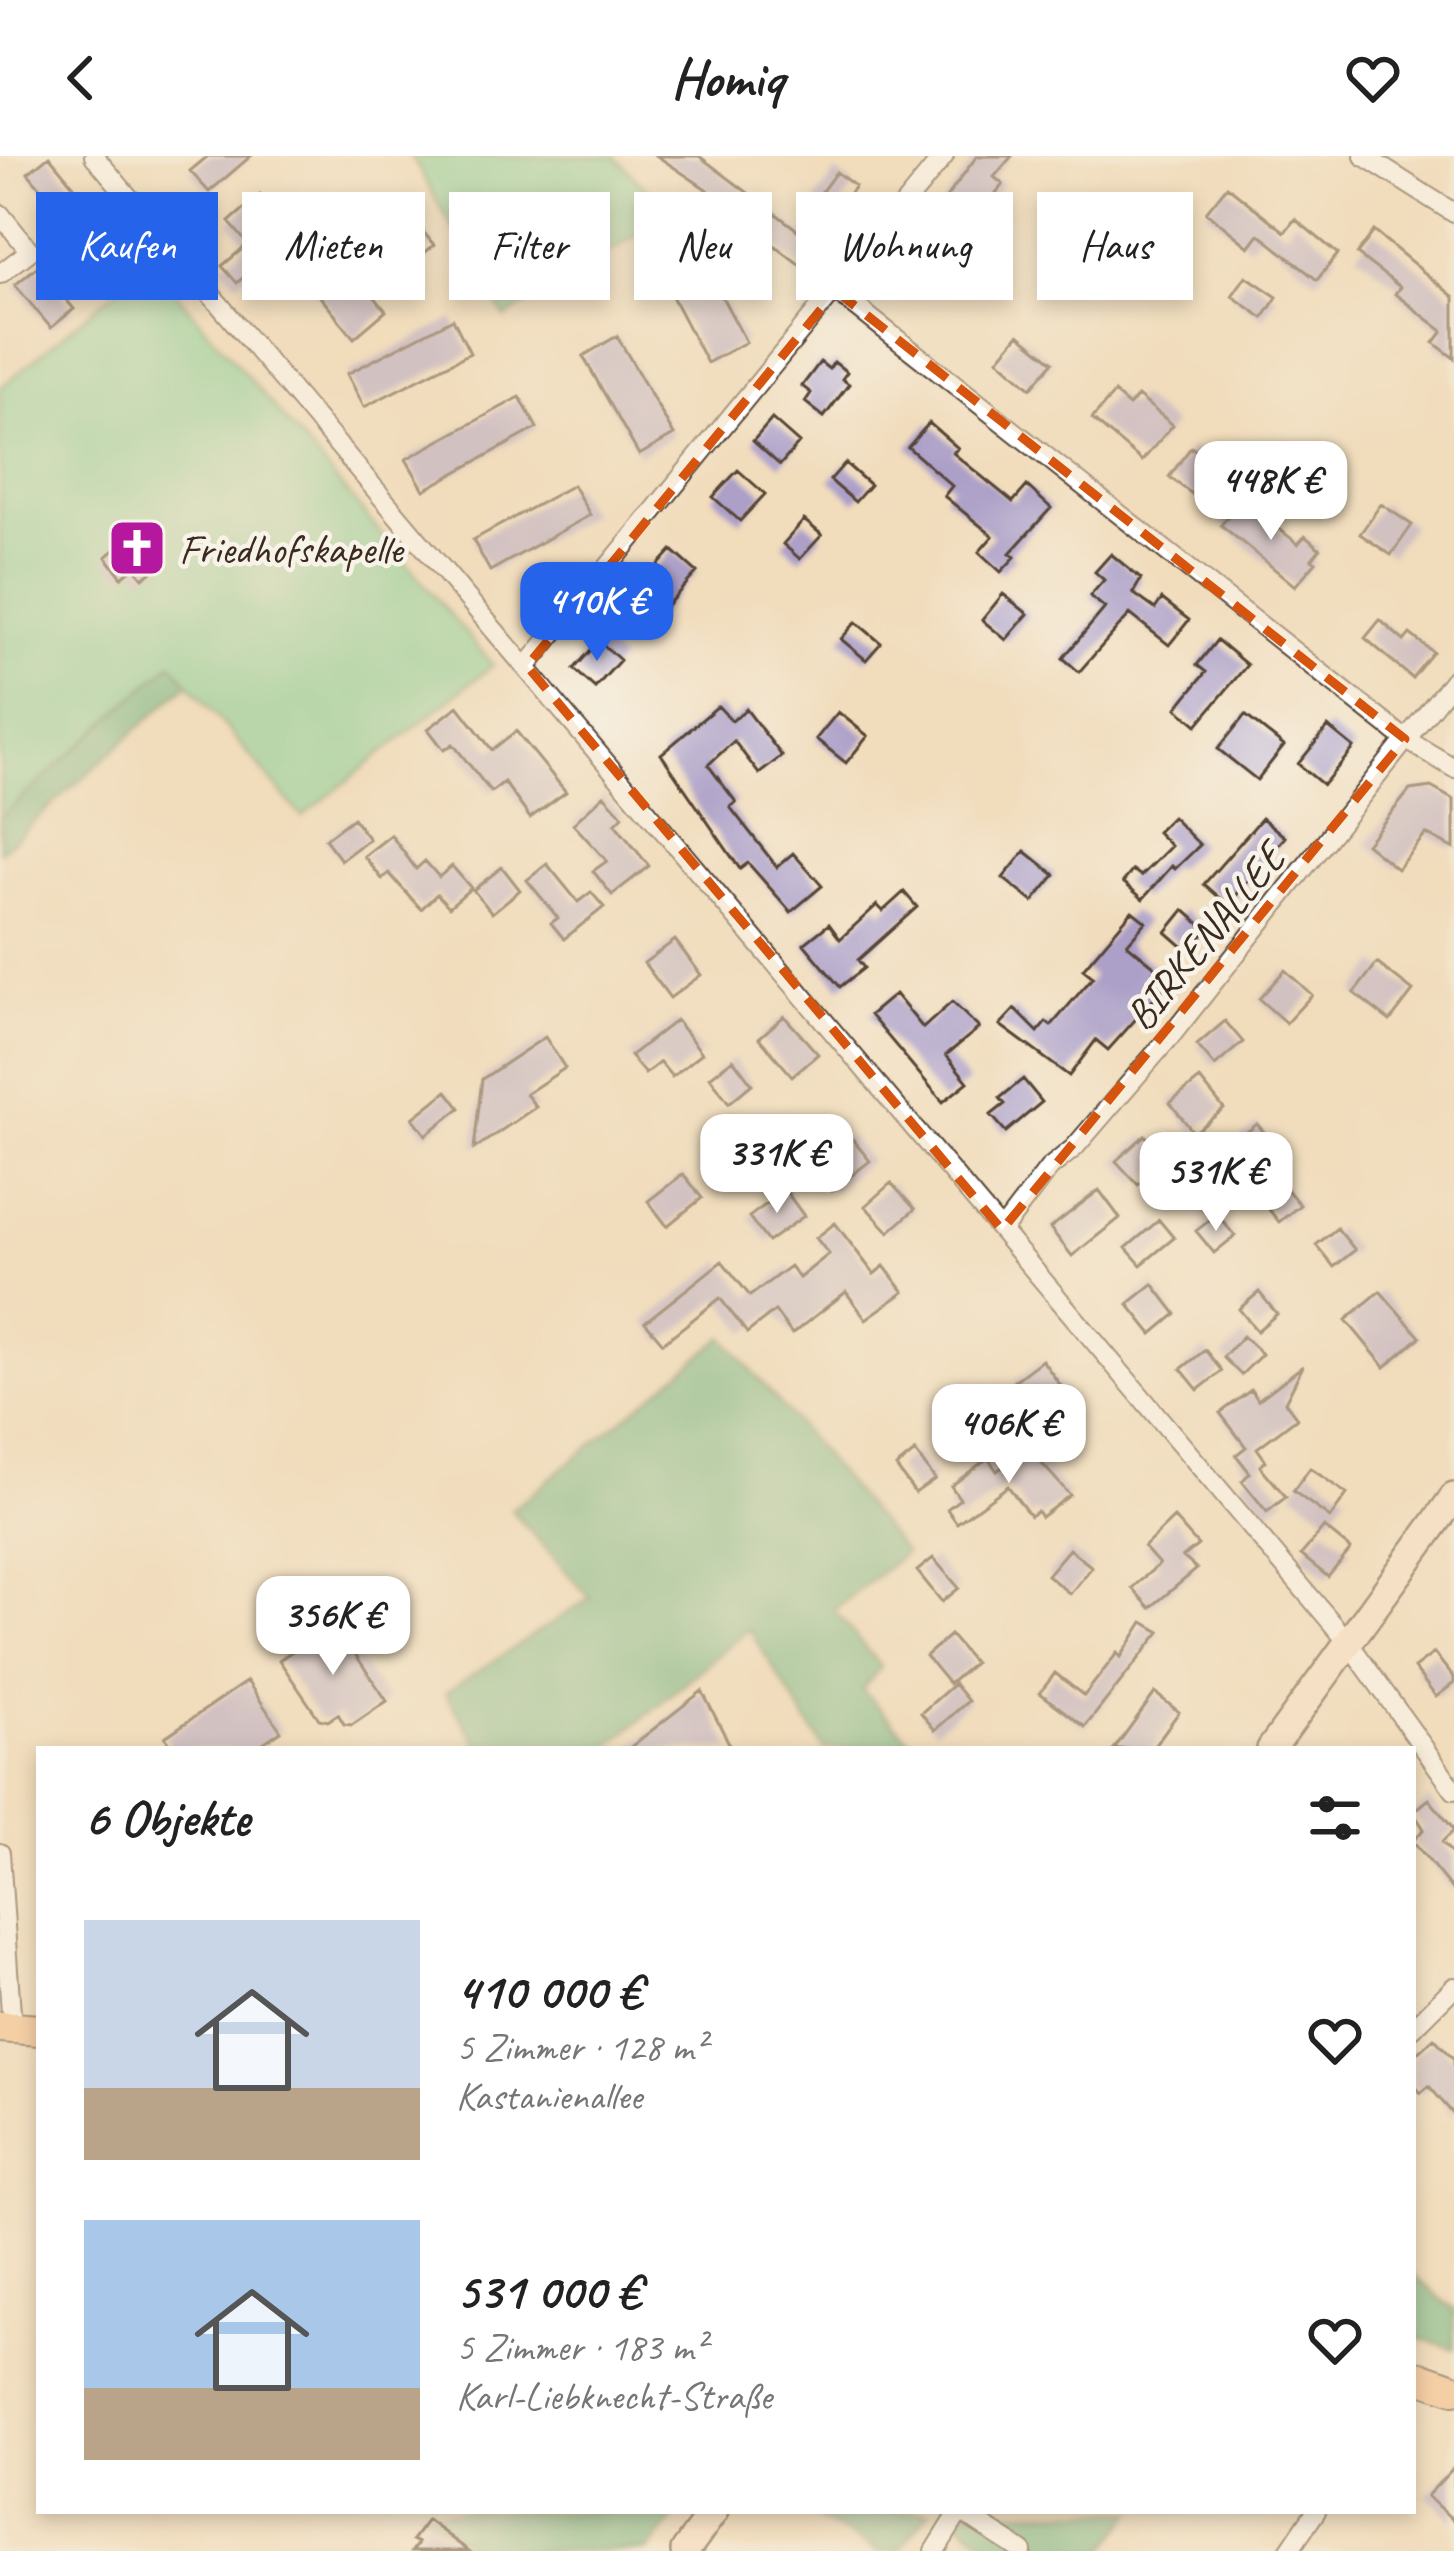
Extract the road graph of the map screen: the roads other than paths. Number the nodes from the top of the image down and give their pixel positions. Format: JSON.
{"nodes":[{"id":1,"x":94,"y":156,"type":"edge"},
{"id":2,"x":944,"y":156,"type":"edge"},
{"id":3,"x":1364,"y":156,"type":"edge"},
{"id":4,"x":915,"y":192,"type":"edge"},
{"id":5,"x":1454,"y":213,"type":"edge"},
{"id":6,"x":0,"y":214,"type":"edge"},
{"id":7,"x":0,"y":274,"type":"edge"},
{"id":8,"x":829,"y":300,"type":"edge"},
{"id":9,"x":847,"y":300,"type":"edge"},
{"id":10,"x":527,"y":666,"type":"junction"},
{"id":11,"x":1454,"y":679,"type":"edge"},
{"id":12,"x":1405,"y":739,"type":"junction"},
{"id":13,"x":1454,"y":768,"type":"edge"},
{"id":14,"x":1001,"y":1230,"type":"junction"},
{"id":15,"x":1454,"y":1497,"type":"edge"},
{"id":16,"x":1348,"y":1642,"type":"junction"},
{"id":17,"x":1272,"y":1746,"type":"edge"},
{"id":18,"x":1454,"y":1790,"type":"edge"},
{"id":19,"x":0,"y":1853,"type":"edge"},
{"id":20,"x":1454,"y":1987,"type":"edge"},
{"id":21,"x":1416,"y":2025,"type":"edge"},
{"id":22,"x":17,"y":2028,"type":"edge"},
{"id":23,"x":1416,"y":2376,"type":"edge"},
{"id":24,"x":1454,"y":2389,"type":"edge"},
{"id":25,"x":713,"y":2514,"type":"edge"},
{"id":26,"x":958,"y":2514,"type":"edge"},
{"id":27,"x":965,"y":2514,"type":"edge"},
{"id":28,"x":1314,"y":2514,"type":"edge"},
{"id":29,"x":685,"y":2551,"type":"edge"},
{"id":30,"x":935,"y":2551,"type":"edge"},
{"id":31,"x":1022,"y":2551,"type":"edge"},
{"id":32,"x":1289,"y":2551,"type":"edge"}],
"edges":[{"from":1,"to":10,"type":"street"},
{"from":2,"to":4,"type":"street"},
{"from":3,"to":5,"type":"street"},
{"from":6,"to":7,"type":"street"},
{"from":8,"to":10,"type":"street"},
{"from":9,"to":12,"type":"street"},
{"from":10,"to":14,"type":"street"},
{"from":11,"to":12,"type":"street","name":"BIRKENALLEE"},
{"from":12,"to":13,"type":"street"},
{"from":12,"to":14,"type":"street","name":"BIRKENALLEE"},
{"from":14,"to":16,"type":"street"},
{"from":15,"to":16,"type":"main road"},
{"from":16,"to":17,"type":"main road"},
{"from":16,"to":18,"type":"street"},
{"from":19,"to":22,"type":"street"},
{"from":20,"to":21,"type":"street"},
{"from":23,"to":24,"type":"main road"},
{"from":25,"to":29,"type":"main road"},
{"from":26,"to":30,"type":"street"},
{"from":27,"to":31,"type":"street"},
{"from":28,"to":32,"type":"street"}]}
